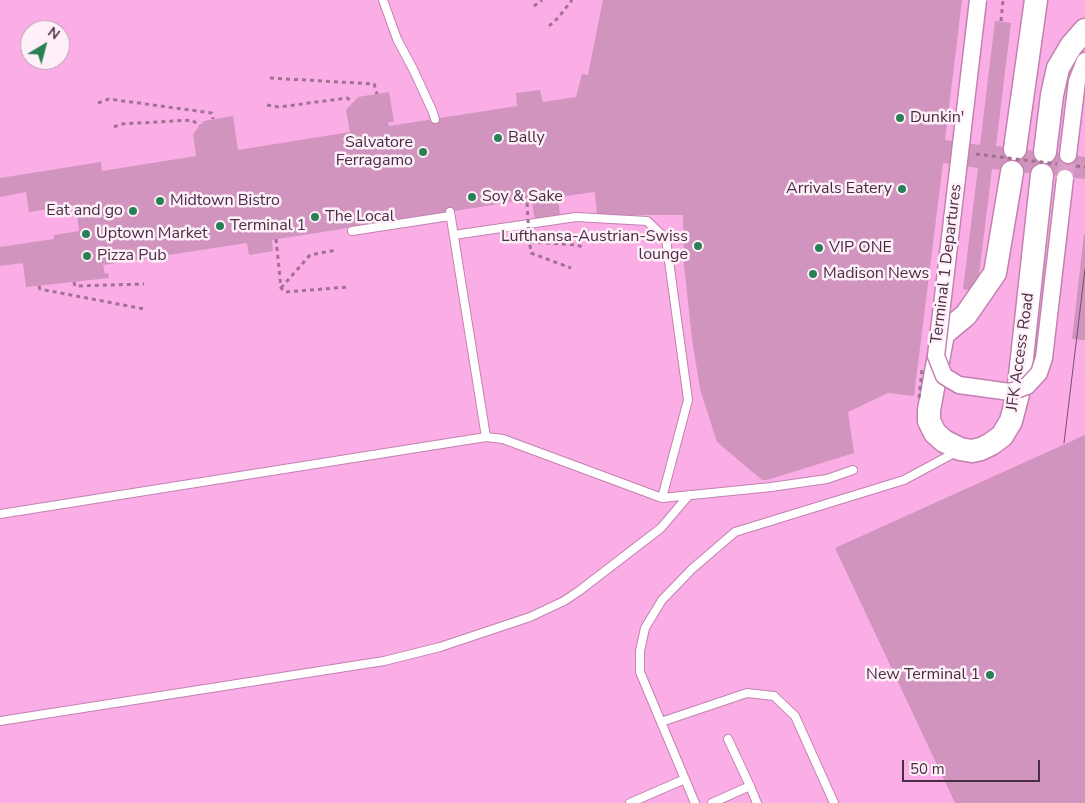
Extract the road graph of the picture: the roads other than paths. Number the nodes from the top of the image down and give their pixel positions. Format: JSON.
{"nodes":[{"id":1,"x":383,"y":0,"type":"edge"},
{"id":2,"x":978,"y":0,"type":"edge"},
{"id":3,"x":985,"y":0,"type":"edge"},
{"id":4,"x":1036,"y":0,"type":"edge"},
{"id":5,"x":1085,"y":30,"type":"edge"},
{"id":6,"x":1084,"y":62,"type":"edge"},
{"id":7,"x":434,"y":119,"type":"dead end"},
{"id":8,"x":1015,"y":149,"type":"dead end"},
{"id":9,"x":1045,"y":152,"type":"tunnel mouth"},
{"id":10,"x":1012,"y":172,"type":"dead end"},
{"id":11,"x":1042,"y":175,"type":"tunnel mouth"},
{"id":12,"x":352,"y":231,"type":"dead end"},
{"id":13,"x":454,"y":235,"type":"junction"},
{"id":14,"x":943,"y":334,"type":"junction"},
{"id":15,"x":486,"y":437,"type":"junction"},
{"id":16,"x":960,"y":450,"type":"junction"},
{"id":17,"x":853,"y":470,"type":"dead end"},
{"id":18,"x":689,"y":495,"type":"junction"},
{"id":19,"x":662,"y":498,"type":"junction"},
{"id":20,"x":0,"y":514,"type":"edge"},
{"id":21,"x":0,"y":721,"type":"edge"},
{"id":22,"x":661,"y":722,"type":"junction"},
{"id":23,"x":728,"y":739,"type":"dead end"},
{"id":24,"x":685,"y":779,"type":"junction"},
{"id":25,"x":750,"y":786,"type":"junction"},
{"id":26,"x":630,"y":803,"type":"edge"},
{"id":27,"x":695,"y":803,"type":"edge"},
{"id":28,"x":712,"y":803,"type":"edge"},
{"id":29,"x":757,"y":803,"type":"edge"},
{"id":30,"x":834,"y":803,"type":"edge"}],
"edges":[{"from":1,"to":7,"type":"lane"},
{"from":2,"to":6,"type":"street","name":"Terminal 1 Departures","bridge":true},
{"from":3,"to":14,"type":"street"},
{"from":4,"to":8,"type":"street"},
{"from":5,"to":9,"type":"street"},
{"from":10,"to":14,"type":"street"},
{"from":11,"to":16,"type":"street","name":"JFK Access Road"},
{"from":12,"to":13,"type":"lane"},
{"from":13,"to":15,"type":"lane"},
{"from":13,"to":19,"type":"lane"},
{"from":14,"to":16,"type":"street"},
{"from":15,"to":19,"type":"lane"},
{"from":15,"to":20,"type":"lane"},
{"from":16,"to":22,"type":"lane"},
{"from":17,"to":18,"type":"lane"},
{"from":18,"to":19,"type":"lane"},
{"from":18,"to":21,"type":"lane"},
{"from":22,"to":24,"type":"lane"},
{"from":22,"to":30,"type":"lane"},
{"from":23,"to":25,"type":"lane"},
{"from":24,"to":26,"type":"lane"},
{"from":24,"to":27,"type":"lane"},
{"from":25,"to":28,"type":"lane"},
{"from":25,"to":29,"type":"lane"}]}
